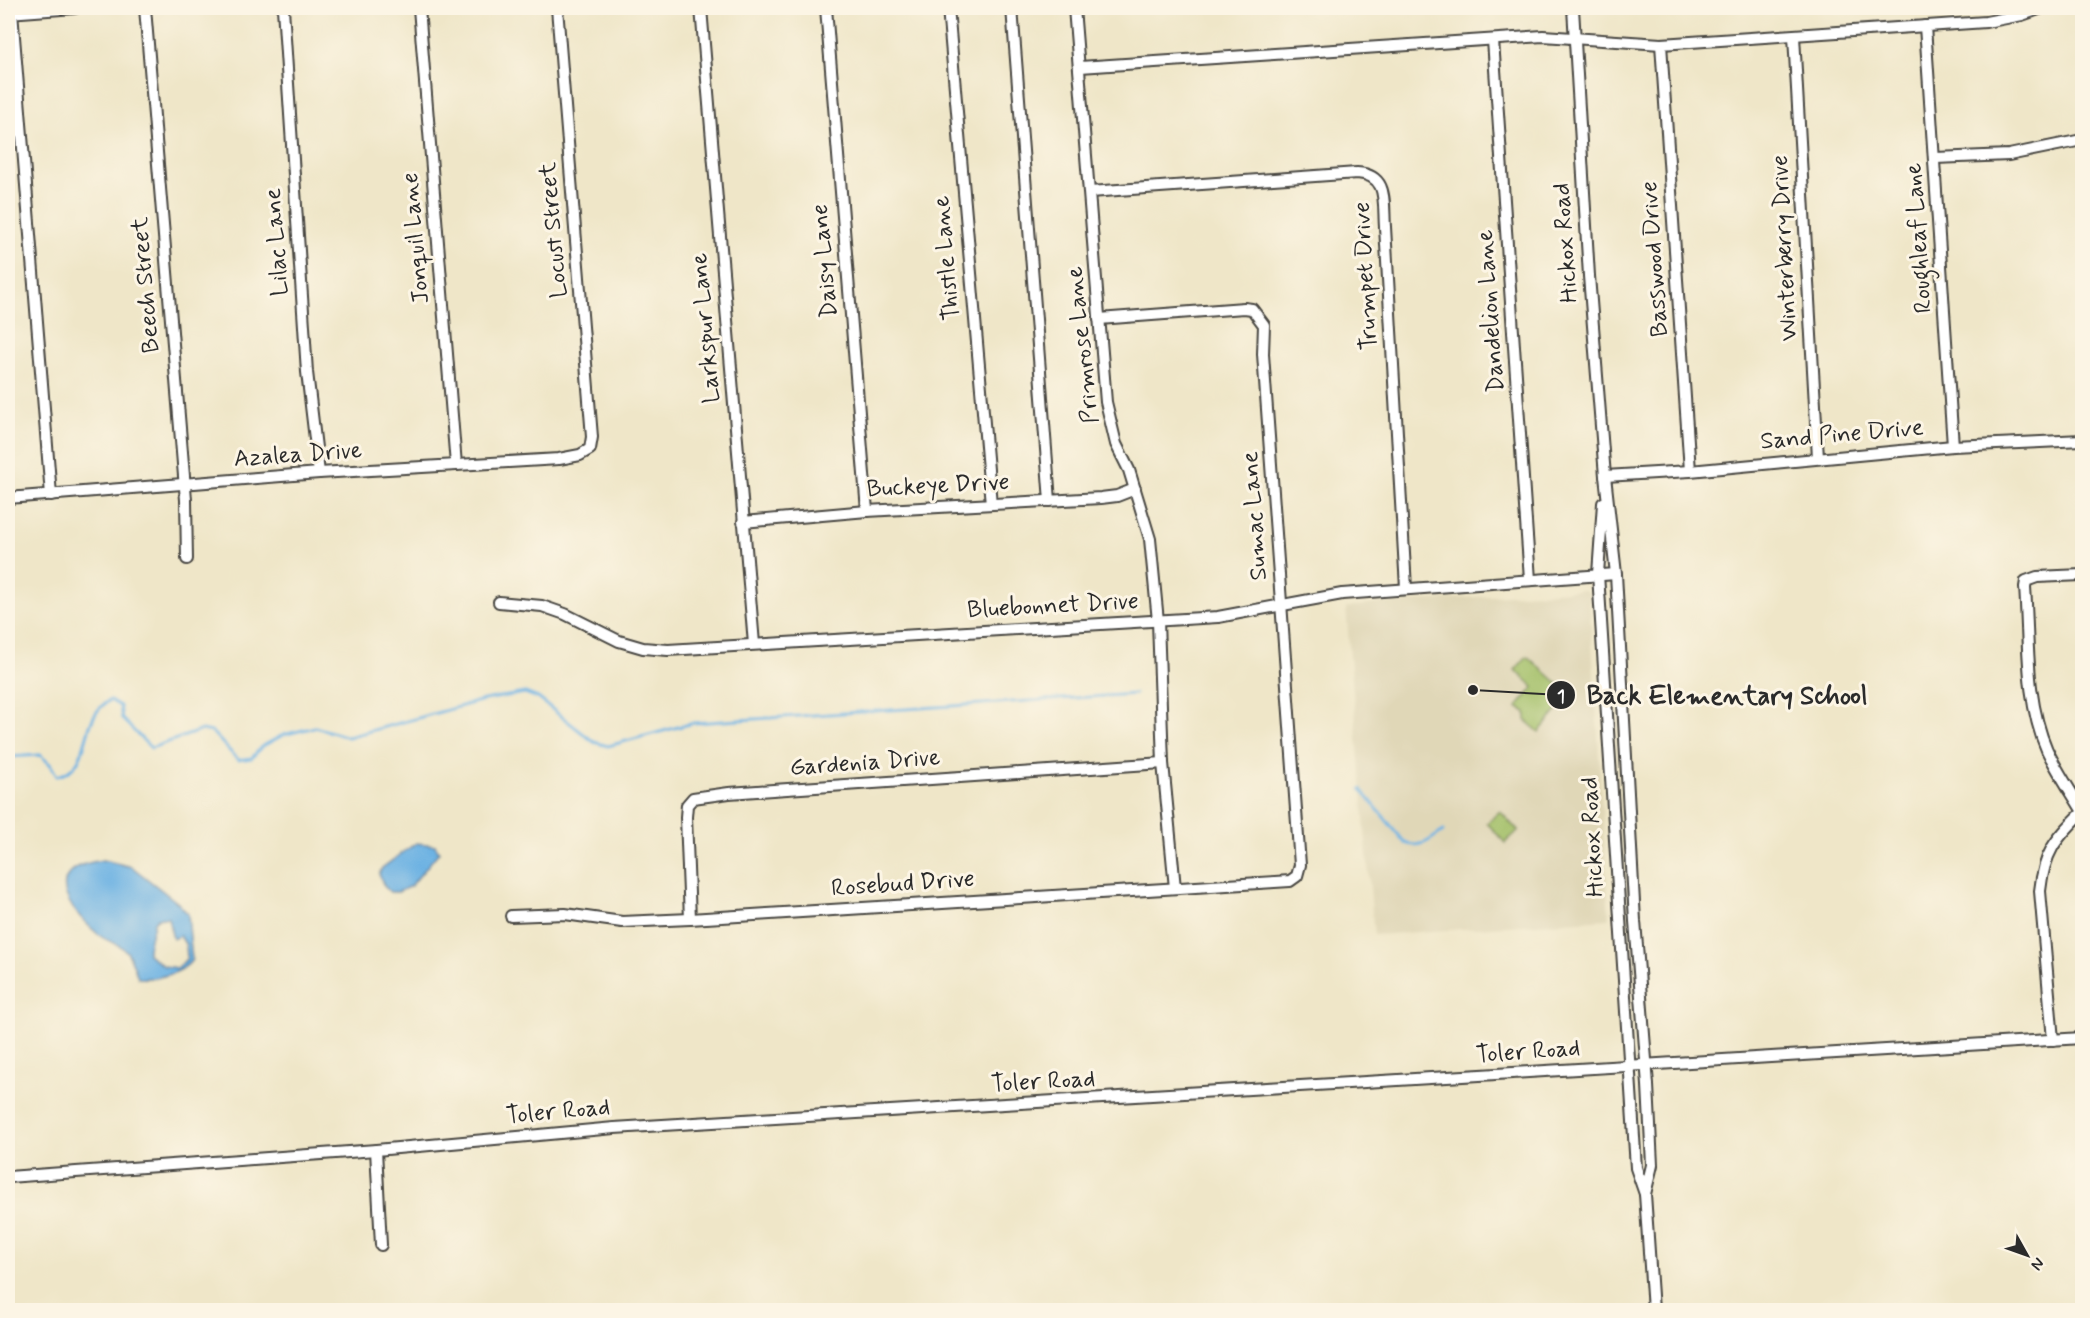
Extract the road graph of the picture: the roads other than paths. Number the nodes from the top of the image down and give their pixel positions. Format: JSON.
{"nodes":[{"id":1,"x":75,"y":8,"type":"edge"},
{"id":2,"x":146,"y":8,"type":"edge"},
{"id":3,"x":283,"y":8,"type":"edge"},
{"id":4,"x":418,"y":8,"type":"edge"},
{"id":5,"x":557,"y":8,"type":"edge"},
{"id":6,"x":701,"y":8,"type":"edge"},
{"id":7,"x":826,"y":8,"type":"edge"},
{"id":8,"x":948,"y":8,"type":"edge"},
{"id":9,"x":1012,"y":8,"type":"edge"},
{"id":10,"x":1074,"y":8,"type":"edge"},
{"id":11,"x":1573,"y":8,"type":"edge"},
{"id":12,"x":2043,"y":8,"type":"edge"},
{"id":13,"x":10,"y":13,"type":"edge"},
{"id":14,"x":1925,"y":26,"type":"junction"},
{"id":15,"x":1575,"y":36,"type":"junction"},
{"id":16,"x":1794,"y":36,"type":"junction"},
{"id":17,"x":1493,"y":40,"type":"junction"},
{"id":18,"x":1661,"y":44,"type":"junction"},
{"id":19,"x":1080,"y":67,"type":"junction"},
{"id":20,"x":2081,"y":144,"type":"edge"},
{"id":21,"x":1935,"y":158,"type":"junction"},
{"id":22,"x":1090,"y":192,"type":"junction"},
{"id":23,"x":1099,"y":319,"type":"junction"},
{"id":24,"x":2082,"y":440,"type":"edge"},
{"id":25,"x":1953,"y":446,"type":"junction"},
{"id":26,"x":590,"y":449,"type":"joint"},
{"id":27,"x":1818,"y":458,"type":"junction"},
{"id":28,"x":456,"y":465,"type":"junction"},
{"id":29,"x":1690,"y":471,"type":"junction"},
{"id":30,"x":319,"y":473,"type":"junction"},
{"id":31,"x":1605,"y":476,"type":"junction"},
{"id":32,"x":183,"y":485,"type":"junction"},
{"id":33,"x":1135,"y":489,"type":"junction"},
{"id":34,"x":51,"y":495,"type":"junction"},
{"id":35,"x":8,"y":498,"type":"edge"},
{"id":36,"x":1050,"y":501,"type":"junction"},
{"id":37,"x":991,"y":504,"type":"junction"},
{"id":38,"x":867,"y":511,"type":"junction"},
{"id":39,"x":744,"y":522,"type":"junction"},
{"id":40,"x":187,"y":559,"type":"dead end"},
{"id":41,"x":1598,"y":574,"type":"junction"},
{"id":42,"x":1616,"y":574,"type":"junction"},
{"id":43,"x":2082,"y":575,"type":"edge"},
{"id":44,"x":1530,"y":579,"type":"junction"},
{"id":45,"x":1406,"y":588,"type":"junction"},
{"id":46,"x":499,"y":602,"type":"dead end"},
{"id":47,"x":1283,"y":607,"type":"junction"},
{"id":48,"x":1158,"y":621,"type":"junction"},
{"id":49,"x":754,"y":644,"type":"junction"},
{"id":50,"x":1606,"y":696,"type":"junction"},
{"id":51,"x":1163,"y":763,"type":"junction"},
{"id":52,"x":1629,"y":797,"type":"junction"},
{"id":53,"x":2082,"y":811,"type":"edge"},
{"id":54,"x":1630,"y":821,"type":"junction"},
{"id":55,"x":1613,"y":822,"type":"junction"},
{"id":56,"x":1298,"y":876,"type":"joint"},
{"id":57,"x":1174,"y":888,"type":"junction"},
{"id":58,"x":511,"y":916,"type":"dead end"},
{"id":59,"x":690,"y":919,"type":"junction"},
{"id":60,"x":2082,"y":1038,"type":"edge"},
{"id":61,"x":2053,"y":1040,"type":"junction"},
{"id":62,"x":1646,"y":1065,"type":"junction"},
{"id":63,"x":1630,"y":1066,"type":"junction"},
{"id":64,"x":376,"y":1150,"type":"junction"},
{"id":65,"x":8,"y":1177,"type":"edge"},
{"id":66,"x":1646,"y":1194,"type":"junction"},
{"id":67,"x":381,"y":1245,"type":"dead end"},
{"id":68,"x":1653,"y":1311,"type":"edge"}],
"edges":[{"from":1,"to":13,"type":"street"},
{"from":2,"to":32,"type":"street","name":"Beech Street"},
{"from":3,"to":30,"type":"street","name":"Lilac Lane"},
{"from":4,"to":28,"type":"street","name":"Jonquil Lane"},
{"from":5,"to":26,"type":"street","name":"Locust Street"},
{"from":6,"to":39,"type":"street","name":"Larkspur Lane"},
{"from":7,"to":38,"type":"street","name":"Daisy Lane"},
{"from":8,"to":37,"type":"street","name":"Thistle Lane"},
{"from":9,"to":36,"type":"street"},
{"from":10,"to":19,"type":"street","name":"Primrose Lane"},
{"from":11,"to":15,"type":"street","name":"Hickox Road"},
{"from":12,"to":14,"type":"street"},
{"from":13,"to":34,"type":"street"},
{"from":14,"to":16,"type":"street"},
{"from":14,"to":21,"type":"street","name":"Roughleaf Lane"},
{"from":15,"to":17,"type":"street"},
{"from":15,"to":18,"type":"street"},
{"from":15,"to":31,"type":"street","name":"Hickox Road"},
{"from":16,"to":18,"type":"street"},
{"from":16,"to":27,"type":"street","name":"Winterberry Drive"},
{"from":17,"to":19,"type":"street"},
{"from":17,"to":44,"type":"street","name":"Dandelion Lane"},
{"from":18,"to":29,"type":"street","name":"Basswood Drive"},
{"from":19,"to":22,"type":"street","name":"Primrose Lane"},
{"from":20,"to":21,"type":"street"},
{"from":21,"to":25,"type":"street","name":"Roughleaf Lane"},
{"from":22,"to":23,"type":"street","name":"Primrose Lane"},
{"from":22,"to":45,"type":"street","name":"Trumpet Drive"},
{"from":23,"to":33,"type":"street","name":"Primrose Lane"},
{"from":23,"to":47,"type":"street","name":"Sumac Lane"},
{"from":24,"to":25,"type":"street","name":"Sand Pine Drive"},
{"from":25,"to":27,"type":"street","name":"Sand Pine Drive"},
{"from":26,"to":28,"type":"street","name":"Azalea Drive"},
{"from":27,"to":29,"type":"street","name":"Sand Pine Drive"},
{"from":28,"to":30,"type":"street","name":"Azalea Drive"},
{"from":29,"to":31,"type":"street","name":"Sand Pine Drive"},
{"from":30,"to":32,"type":"street","name":"Azalea Drive"},
{"from":31,"to":41,"type":"street","name":"Hickox Road"},
{"from":31,"to":42,"type":"street","name":"Hickox Road"},
{"from":32,"to":34,"type":"street","name":"Azalea Drive"},
{"from":32,"to":40,"type":"street","name":"Beech Street"},
{"from":33,"to":36,"type":"street","name":"Buckeye Drive"},
{"from":33,"to":48,"type":"street","name":"Primrose Lane"},
{"from":34,"to":35,"type":"street","name":"Azalea Drive"},
{"from":36,"to":37,"type":"street","name":"Buckeye Drive"},
{"from":37,"to":38,"type":"street","name":"Buckeye Drive"},
{"from":38,"to":39,"type":"street","name":"Buckeye Drive"},
{"from":39,"to":49,"type":"street","name":"Larkspur Lane"},
{"from":41,"to":42,"type":"street","name":"Bluebonnet Drive"},
{"from":41,"to":44,"type":"street","name":"Bluebonnet Drive"},
{"from":41,"to":50,"type":"street","name":"Hickox Road"},
{"from":42,"to":52,"type":"street","name":"Hickox Road"},
{"from":43,"to":53,"type":"street"},
{"from":44,"to":45,"type":"street","name":"Bluebonnet Drive"},
{"from":45,"to":47,"type":"street","name":"Bluebonnet Drive"},
{"from":46,"to":49,"type":"street","name":"Bluebonnet Drive"},
{"from":47,"to":48,"type":"street","name":"Bluebonnet Drive"},
{"from":47,"to":56,"type":"street","name":"Sumac Lane"},
{"from":48,"to":49,"type":"street","name":"Bluebonnet Drive"},
{"from":48,"to":51,"type":"street","name":"Primrose Lane"},
{"from":50,"to":52,"type":"street"},
{"from":50,"to":55,"type":"street","name":"Hickox Road"},
{"from":51,"to":57,"type":"street","name":"Primrose Lane"},
{"from":51,"to":59,"type":"street","name":"Gardenia Drive"},
{"from":52,"to":54,"type":"street","name":"Hickox Road"},
{"from":53,"to":61,"type":"street"},
{"from":54,"to":55,"type":"street"},
{"from":54,"to":62,"type":"street","name":"Hickox Road"},
{"from":55,"to":63,"type":"street","name":"Hickox Road"},
{"from":56,"to":57,"type":"street","name":"Rosebud Drive"},
{"from":57,"to":59,"type":"street","name":"Rosebud Drive"},
{"from":58,"to":59,"type":"street","name":"Rosebud Drive"},
{"from":60,"to":61,"type":"street","name":"Toler Road"},
{"from":61,"to":62,"type":"street","name":"Toler Road"},
{"from":62,"to":63,"type":"street","name":"Toler Road"},
{"from":62,"to":66,"type":"street","name":"Hickox Road"},
{"from":63,"to":64,"type":"street","name":"Toler Road"},
{"from":63,"to":66,"type":"street","name":"Hickox Road"},
{"from":64,"to":65,"type":"street","name":"Toler Road"},
{"from":64,"to":67,"type":"street"},
{"from":66,"to":68,"type":"street","name":"Hickox Road"}]}
